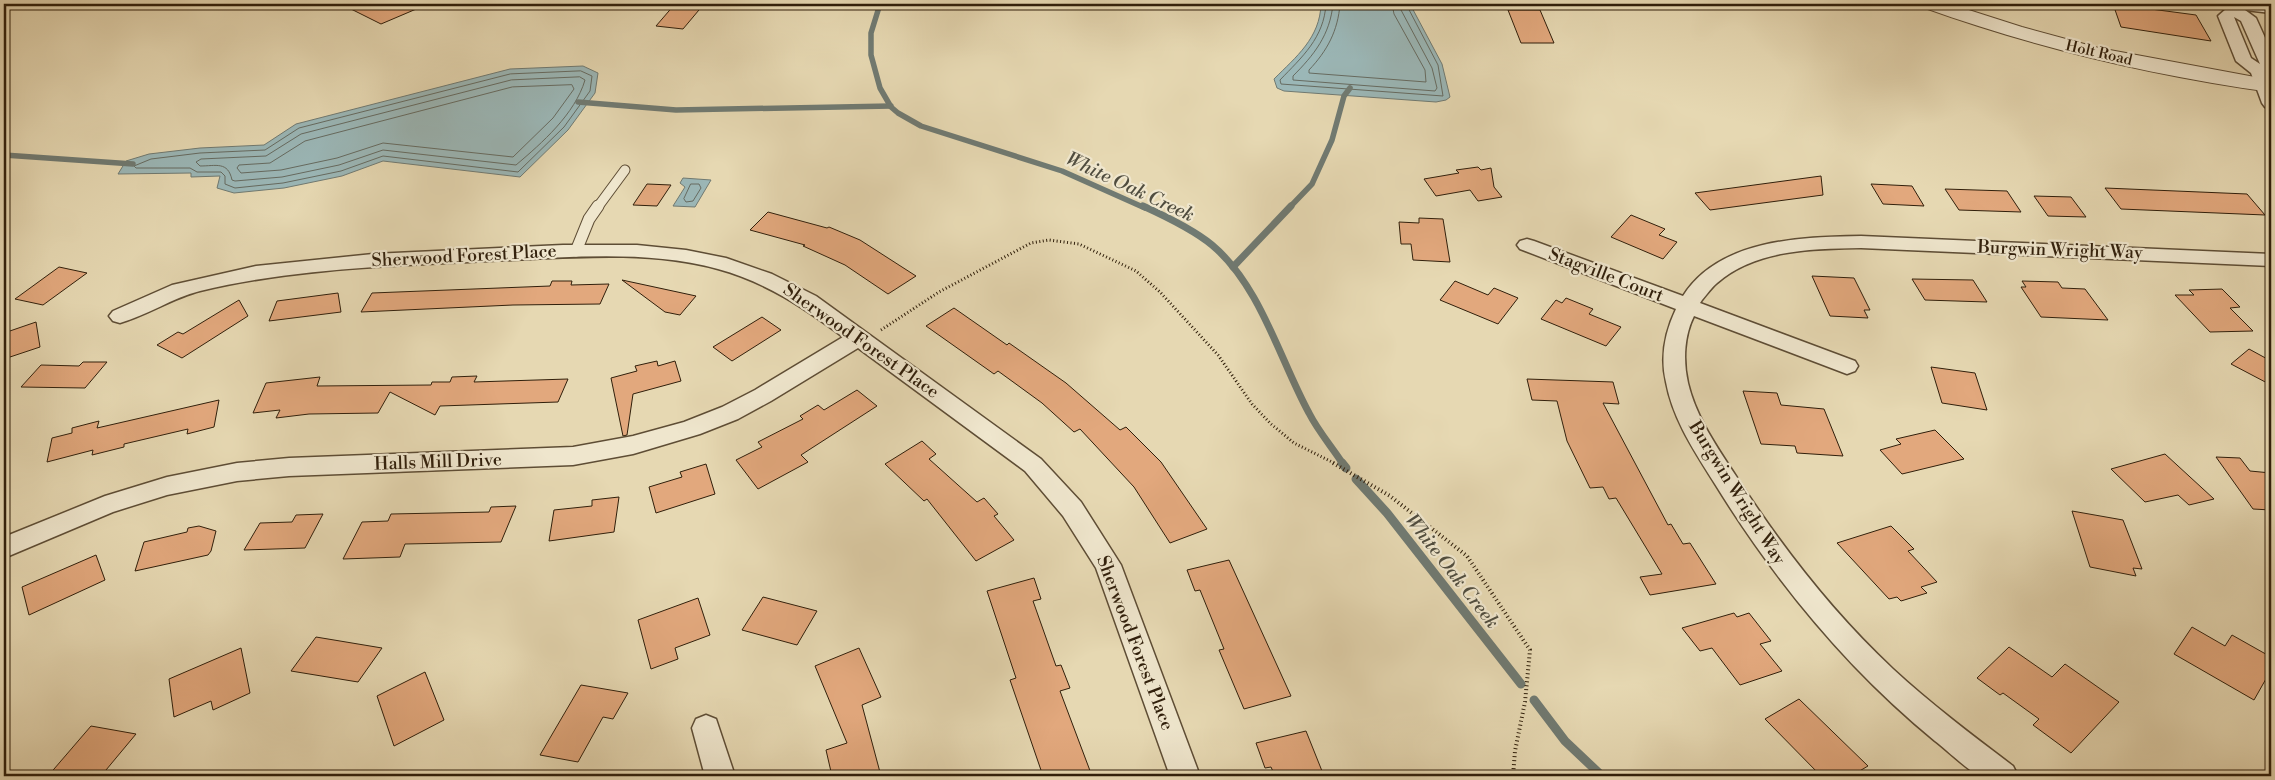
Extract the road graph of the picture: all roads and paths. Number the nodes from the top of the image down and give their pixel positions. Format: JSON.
{"nodes":[{"id":1,"x":1932,"y":4,"type":"edge"},
{"id":2,"x":2235,"y":6,"type":"edge"},
{"id":3,"x":2271,"y":8,"type":"edge"},
{"id":4,"x":2266,"y":86,"type":"edge"},
{"id":5,"x":625,"y":170,"type":"dead end"},
{"id":6,"x":1527,"y":245,"type":"dead end"},
{"id":7,"x":576,"y":251,"type":"junction"},
{"id":8,"x":2271,"y":260,"type":"edge"},
{"id":9,"x":1686,"y":305,"type":"junction"},
{"id":10,"x":120,"y":316,"type":"dead end"},
{"id":11,"x":858,"y":338,"type":"junction"},
{"id":12,"x":1848,"y":366,"type":"dead end"},
{"id":13,"x":4,"y":548,"type":"edge"},
{"id":14,"x":706,"y":728,"type":"dead end"},
{"id":15,"x":720,"y":776,"type":"edge"},
{"id":16,"x":1185,"y":776,"type":"edge"},
{"id":17,"x":1513,"y":776,"type":"edge"},
{"id":18,"x":2003,"y":776,"type":"edge"}],
"edges":[{"from":1,"to":4,"type":"street","name":"Holt Road"},
{"from":2,"to":3,"type":"street"},
{"from":2,"to":4,"type":"street"},
{"from":5,"to":7,"type":"lane"},
{"from":6,"to":9,"type":"street","name":"Stagville Court"},
{"from":7,"to":10,"type":"street","name":"Sherwood Forest Place"},
{"from":7,"to":11,"type":"street","name":"Sherwood Forest Place"},
{"from":8,"to":9,"type":"street","name":"Burgwin Wright Way"},
{"from":9,"to":12,"type":"street","name":"Stagville Court"},
{"from":9,"to":18,"type":"street","name":"Burgwin Wright Way"},
{"from":11,"to":13,"type":"street","name":"Halls Mill Drive"},
{"from":11,"to":16,"type":"street","name":"Sherwood Forest Place"},
{"from":11,"to":17,"type":"path"},
{"from":14,"to":15,"type":"street"}]}
